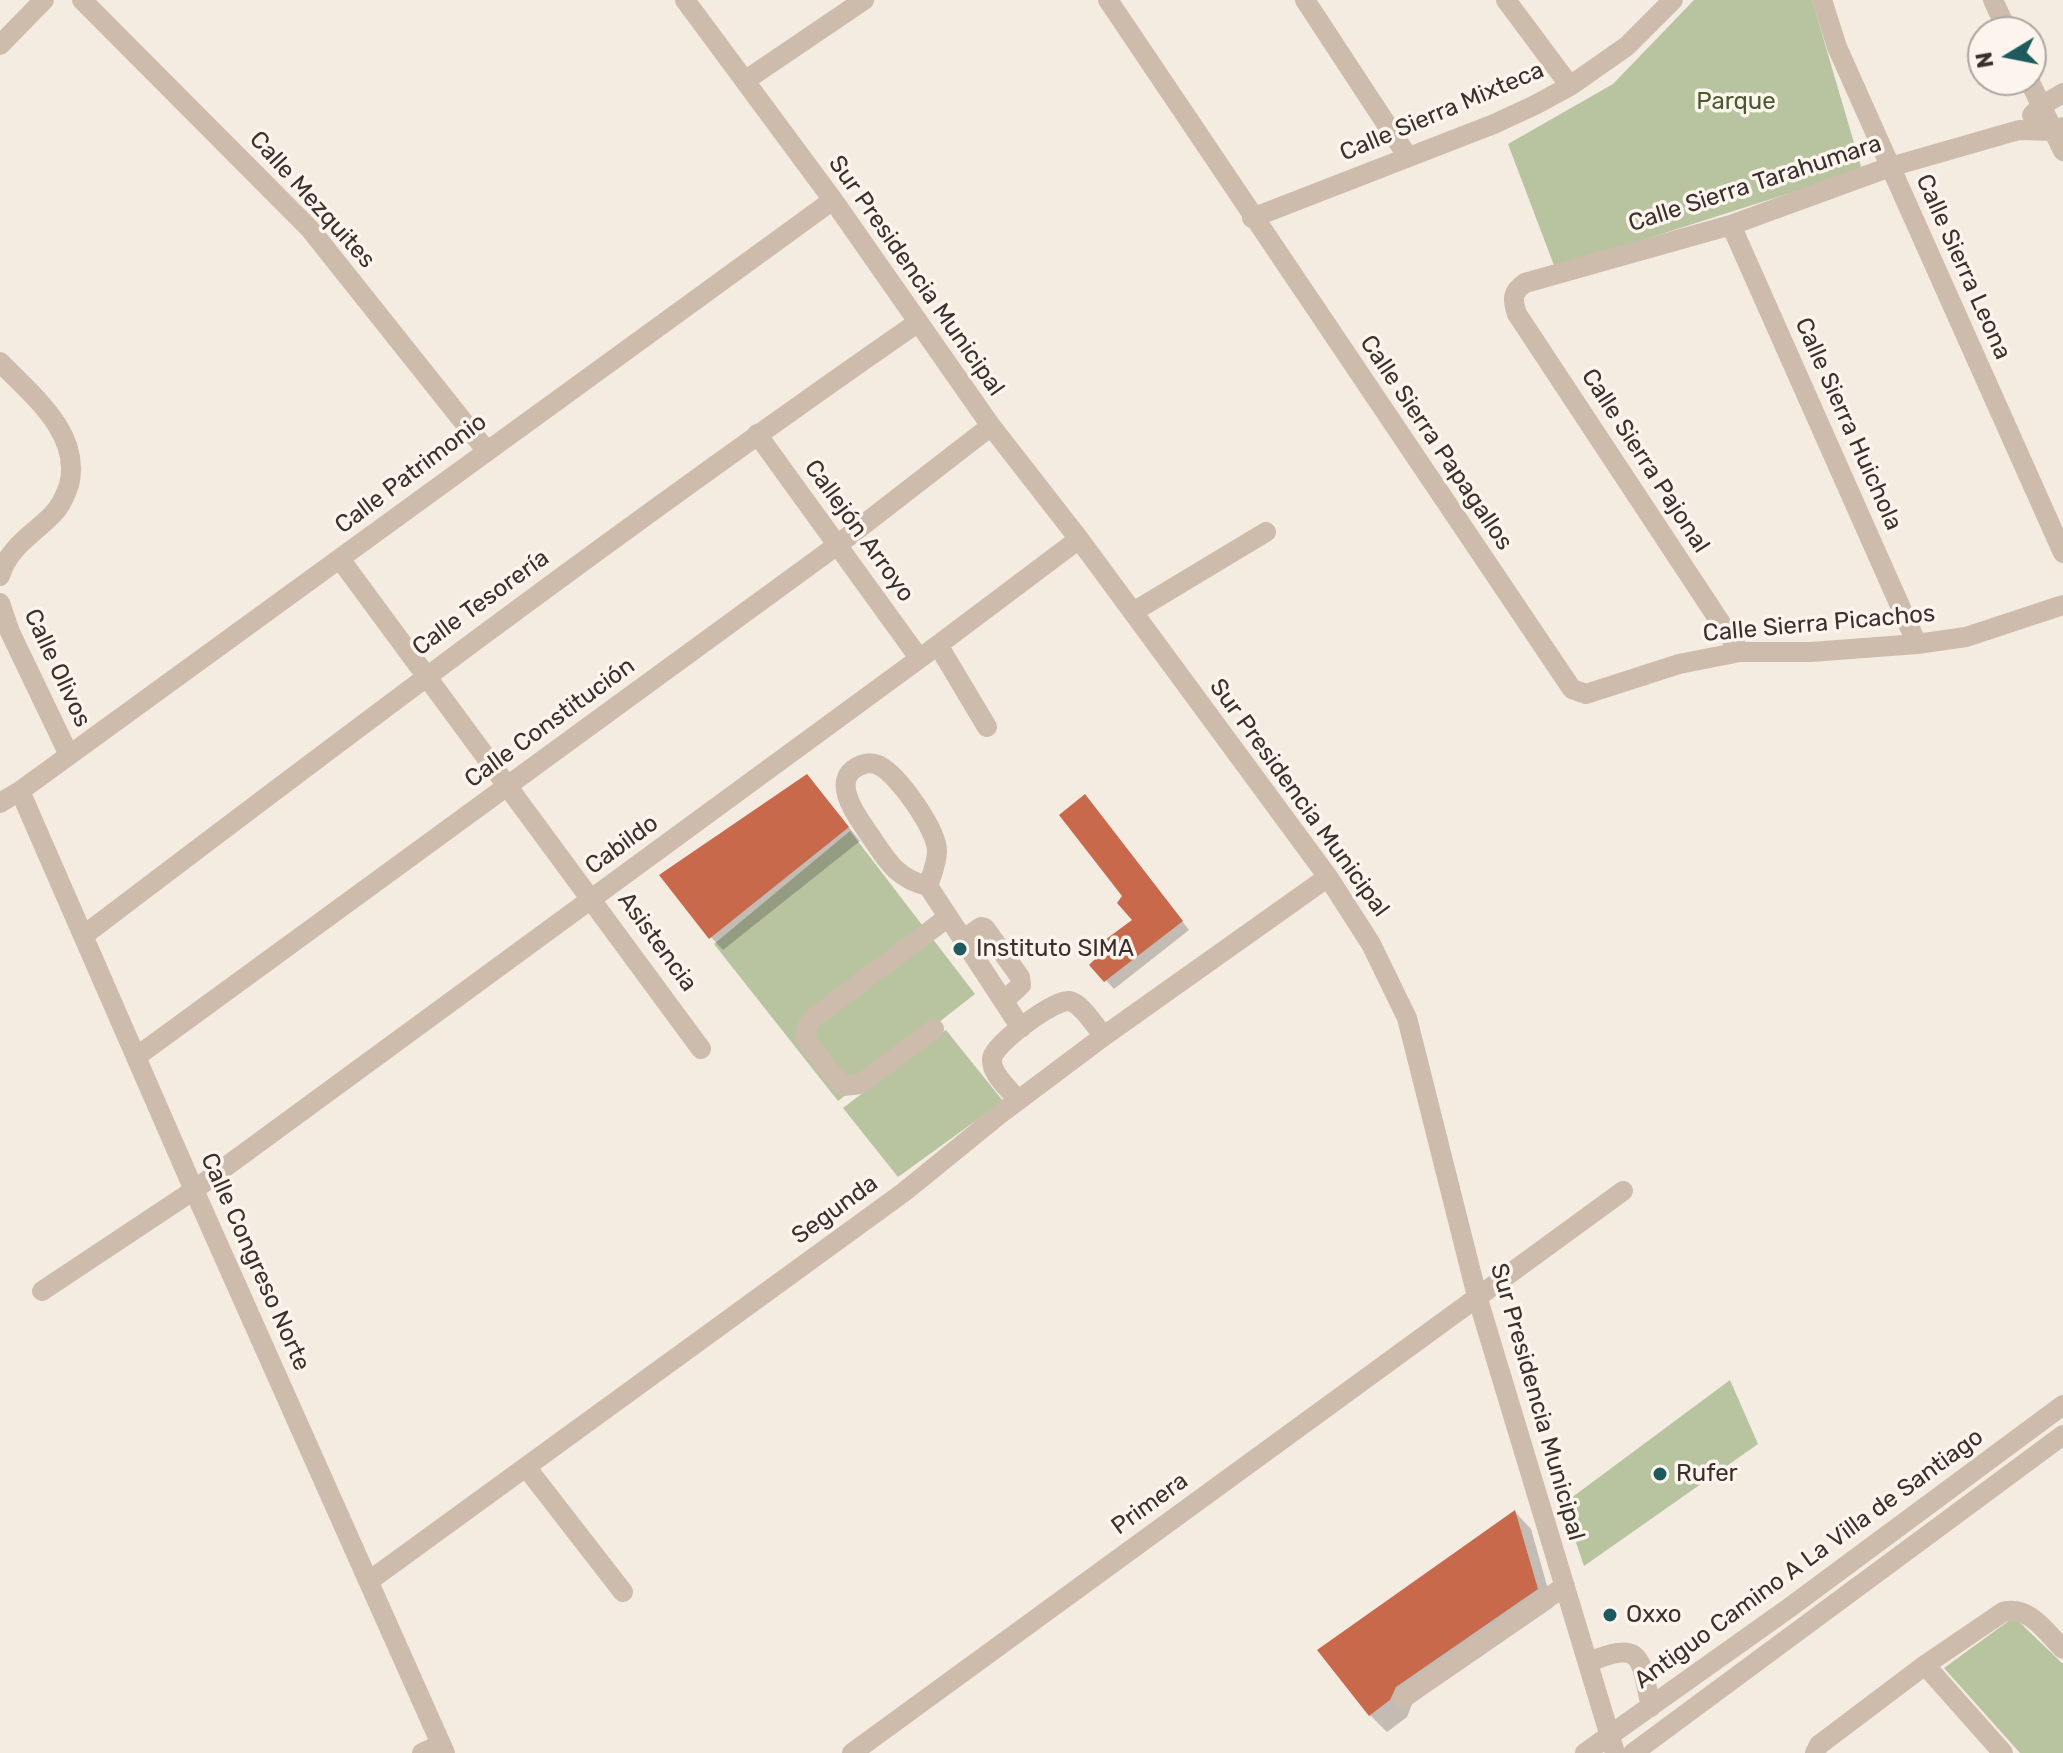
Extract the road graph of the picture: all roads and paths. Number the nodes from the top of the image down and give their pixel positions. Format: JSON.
{"nodes":[{"id":1,"x":44,"y":0,"type":"edge"},
{"id":2,"x":82,"y":0,"type":"edge"},
{"id":3,"x":685,"y":0,"type":"edge"},
{"id":4,"x":864,"y":0,"type":"edge"},
{"id":5,"x":1108,"y":0,"type":"edge"},
{"id":6,"x":1305,"y":0,"type":"edge"},
{"id":7,"x":1506,"y":0,"type":"edge"},
{"id":8,"x":1673,"y":0,"type":"edge"},
{"id":9,"x":1822,"y":0,"type":"edge"},
{"id":10,"x":0,"y":45,"type":"edge"},
{"id":11,"x":746,"y":80,"type":"junction"},
{"id":12,"x":1570,"y":86,"type":"junction"},
{"id":13,"x":2063,"y":93,"type":"edge"},
{"id":14,"x":2036,"y":96,"type":"edge"},
{"id":15,"x":2041,"y":106,"type":"junction"},
{"id":16,"x":2058,"y":129,"type":"edge"},
{"id":17,"x":2019,"y":130,"type":"junction"},
{"id":18,"x":2063,"y":151,"type":"edge"},
{"id":19,"x":1408,"y":157,"type":"junction"},
{"id":20,"x":1890,"y":167,"type":"junction"},
{"id":21,"x":833,"y":200,"type":"junction"},
{"id":22,"x":1252,"y":218,"type":"junction"},
{"id":23,"x":1731,"y":225,"type":"junction"},
{"id":24,"x":1513,"y":296,"type":"joint"},
{"id":25,"x":917,"y":323,"type":"junction"},
{"id":26,"x":0,"y":362,"type":"edge"},
{"id":27,"x":991,"y":426,"type":"junction"},
{"id":28,"x":757,"y":434,"type":"junction"},
{"id":29,"x":486,"y":450,"type":"junction"},
{"id":30,"x":1266,"y":532,"type":"dead end"},
{"id":31,"x":1079,"y":539,"type":"junction"},
{"id":32,"x":836,"y":546,"type":"junction"},
{"id":33,"x":2063,"y":553,"type":"edge"},
{"id":34,"x":340,"y":559,"type":"junction"},
{"id":35,"x":0,"y":576,"type":"edge"},
{"id":36,"x":0,"y":603,"type":"edge"},
{"id":37,"x":2063,"y":605,"type":"edge"},
{"id":38,"x":1133,"y":612,"type":"junction"},
{"id":39,"x":1917,"y":644,"type":"junction"},
{"id":40,"x":938,"y":645,"type":"junction"},
{"id":41,"x":1740,"y":652,"type":"junction"},
{"id":42,"x":919,"y":658,"type":"junction"},
{"id":43,"x":426,"y":675,"type":"junction"},
{"id":44,"x":1579,"y":694,"type":"joint"},
{"id":45,"x":987,"y":727,"type":"dead end"},
{"id":46,"x":69,"y":755,"type":"junction"},
{"id":47,"x":508,"y":786,"type":"junction"},
{"id":48,"x":20,"y":791,"type":"junction"},
{"id":49,"x":0,"y":803,"type":"edge"},
{"id":50,"x":1328,"y":877,"type":"junction"},
{"id":51,"x":928,"y":886,"type":"junction"},
{"id":52,"x":593,"y":898,"type":"junction"},
{"id":53,"x":947,"y":918,"type":"junction"},
{"id":54,"x":83,"y":936,"type":"junction"},
{"id":55,"x":1021,"y":1028,"type":"junction"},
{"id":56,"x":934,"y":1029,"type":"dead end"},
{"id":57,"x":1104,"y":1036,"type":"junction"},
{"id":58,"x":701,"y":1049,"type":"dead end"},
{"id":59,"x":136,"y":1057,"type":"junction"},
{"id":60,"x":1018,"y":1100,"type":"junction"},
{"id":61,"x":194,"y":1190,"type":"junction"},
{"id":62,"x":1623,"y":1191,"type":"dead end"},
{"id":63,"x":42,"y":1291,"type":"dead end"},
{"id":64,"x":1477,"y":1296,"type":"junction"},
{"id":65,"x":2063,"y":1405,"type":"edge"},
{"id":66,"x":2063,"y":1435,"type":"edge"},
{"id":67,"x":526,"y":1467,"type":"junction"},
{"id":68,"x":369,"y":1581,"type":"junction"},
{"id":69,"x":1565,"y":1586,"type":"junction"},
{"id":70,"x":623,"y":1592,"type":"dead end"},
{"id":71,"x":2063,"y":1649,"type":"edge"},
{"id":72,"x":1589,"y":1662,"type":"junction"},
{"id":73,"x":1925,"y":1665,"type":"junction"},
{"id":74,"x":1403,"y":1698,"type":"dead end"},
{"id":75,"x":1651,"y":1707,"type":"junction"},
{"id":76,"x":1613,"y":1744,"type":"edge"},
{"id":77,"x":436,"y":1750,"type":"edge"},
{"id":78,"x":852,"y":1753,"type":"edge"},
{"id":79,"x":1585,"y":1753,"type":"edge"},
{"id":80,"x":1633,"y":1753,"type":"edge"},
{"id":81,"x":1815,"y":1753,"type":"edge"},
{"id":82,"x":2003,"y":1753,"type":"edge"}],
"edges":[{"from":1,"to":10,"type":"street"},
{"from":2,"to":29,"type":"street","name":"Calle Mezquites"},
{"from":3,"to":11,"type":"street","name":"Sur Presidencia Municipal"},
{"from":4,"to":11,"type":"street"},
{"from":5,"to":22,"type":"street","name":"Calle Sierra Papagallos"},
{"from":6,"to":19,"type":"street"},
{"from":7,"to":12,"type":"street"},
{"from":8,"to":12,"type":"street","name":"Calle Sierra Mixteca"},
{"from":9,"to":20,"type":"street","name":"Calle Sierra Leona"},
{"from":11,"to":21,"type":"street","name":"Sur Presidencia Municipal"},
{"from":12,"to":19,"type":"street","name":"Calle Sierra Mixteca"},
{"from":13,"to":15,"type":"street"},
{"from":14,"to":15,"type":"street"},
{"from":15,"to":16,"type":"street"},
{"from":15,"to":17,"type":"street"},
{"from":16,"to":17,"type":"street","name":"Calle Sierra Tarahumara"},
{"from":16,"to":18,"type":"street"},
{"from":17,"to":20,"type":"street","name":"Calle Sierra Tarahumara"},
{"from":19,"to":22,"type":"street","name":"Calle Sierra Mixteca"},
{"from":20,"to":23,"type":"street","name":"Calle Sierra Tarahumara"},
{"from":20,"to":33,"type":"street","name":"Calle Sierra Leona"},
{"from":21,"to":25,"type":"street","name":"Sur Presidencia Municipal"},
{"from":21,"to":29,"type":"street","name":"Calle Patrimonio"},
{"from":22,"to":44,"type":"street","name":"Calle Sierra Papagallos"},
{"from":23,"to":24,"type":"street","name":"Calle Sierra Tarahumara"},
{"from":23,"to":39,"type":"street","name":"Calle Sierra Huichola"},
{"from":24,"to":41,"type":"street","name":"Calle Sierra Pajonal"},
{"from":25,"to":27,"type":"street","name":"Sur Presidencia Municipal"},
{"from":25,"to":28,"type":"street","name":"Calle Tesorería"},
{"from":26,"to":35,"type":"street"},
{"from":27,"to":31,"type":"street","name":"Sur Presidencia Municipal"},
{"from":27,"to":32,"type":"street","name":"Calle Constitución"},
{"from":28,"to":32,"type":"street","name":"Callejón Arroyo"},
{"from":28,"to":43,"type":"street","name":"Calle Tesorería"},
{"from":29,"to":34,"type":"street","name":"Calle Patrimonio"},
{"from":30,"to":38,"type":"street"},
{"from":31,"to":38,"type":"street","name":"Sur Presidencia Municipal"},
{"from":31,"to":40,"type":"street","name":"Cabildo"},
{"from":32,"to":42,"type":"street","name":"Callejón Arroyo"},
{"from":32,"to":47,"type":"street","name":"Calle Constitución"},
{"from":34,"to":43,"type":"street","name":"Asistencia"},
{"from":34,"to":46,"type":"street","name":"Calle Patrimonio"},
{"from":36,"to":46,"type":"street","name":"Calle Olivos"},
{"from":37,"to":39,"type":"street","name":"Calle Sierra Picachos"},
{"from":38,"to":50,"type":"street","name":"Sur Presidencia Municipal"},
{"from":39,"to":41,"type":"street","name":"Calle Sierra Picachos"},
{"from":40,"to":42,"type":"street","name":"Cabildo"},
{"from":40,"to":45,"type":"street"},
{"from":41,"to":44,"type":"street","name":"Calle Sierra Picachos"},
{"from":42,"to":52,"type":"street","name":"Cabildo"},
{"from":43,"to":47,"type":"street","name":"Asistencia"},
{"from":43,"to":54,"type":"street","name":"Calle Tesorería"},
{"from":46,"to":48,"type":"street","name":"Calle Patrimonio"},
{"from":47,"to":52,"type":"street","name":"Asistencia"},
{"from":47,"to":59,"type":"street","name":"Calle Constitución"},
{"from":48,"to":49,"type":"street","name":"Calle Patrimonio"},
{"from":48,"to":54,"type":"street","name":"Calle Congreso Norte"},
{"from":50,"to":57,"type":"street","name":"Segunda"},
{"from":50,"to":64,"type":"street","name":"Sur Presidencia Municipal"},
{"from":51,"to":51,"type":"street"},
{"from":51,"to":53,"type":"street"},
{"from":52,"to":58,"type":"street","name":"Asistencia"},
{"from":52,"to":61,"type":"street","name":"Cabildo"},
{"from":53,"to":55,"type":"street"},
{"from":53,"to":56,"type":"street"},
{"from":54,"to":59,"type":"street","name":"Calle Congreso Norte"},
{"from":55,"to":57,"type":"street"},
{"from":55,"to":60,"type":"street"},
{"from":57,"to":60,"type":"street","name":"Segunda"},
{"from":59,"to":61,"type":"street","name":"Calle Congreso Norte"},
{"from":60,"to":67,"type":"street","name":"Segunda"},
{"from":61,"to":63,"type":"street","name":"Cabildo"},
{"from":61,"to":68,"type":"street","name":"Calle Congreso Norte"},
{"from":62,"to":64,"type":"street","name":"Primera"},
{"from":64,"to":69,"type":"street","name":"Sur Presidencia Municipal"},
{"from":64,"to":78,"type":"street","name":"Primera"},
{"from":65,"to":75,"type":"street","name":"Antiguo Camino A La Villa de Santiago"},
{"from":66,"to":80,"type":"street"},
{"from":67,"to":68,"type":"street","name":"Segunda"},
{"from":67,"to":70,"type":"street"},
{"from":68,"to":77,"type":"street","name":"Calle Congreso Norte"},
{"from":69,"to":72,"type":"street","name":"Sur Presidencia Municipal"},
{"from":69,"to":74,"type":"street"},
{"from":71,"to":73,"type":"street"},
{"from":72,"to":75,"type":"street"},
{"from":72,"to":76,"type":"street","name":"Sur Presidencia Municipal"},
{"from":73,"to":81,"type":"street"},
{"from":73,"to":82,"type":"street"},
{"from":75,"to":76,"type":"street","name":"Antiguo Camino A La Villa de Santiago"},
{"from":76,"to":79,"type":"street","name":"Antiguo Camino A La Villa de Santiago"}]}
